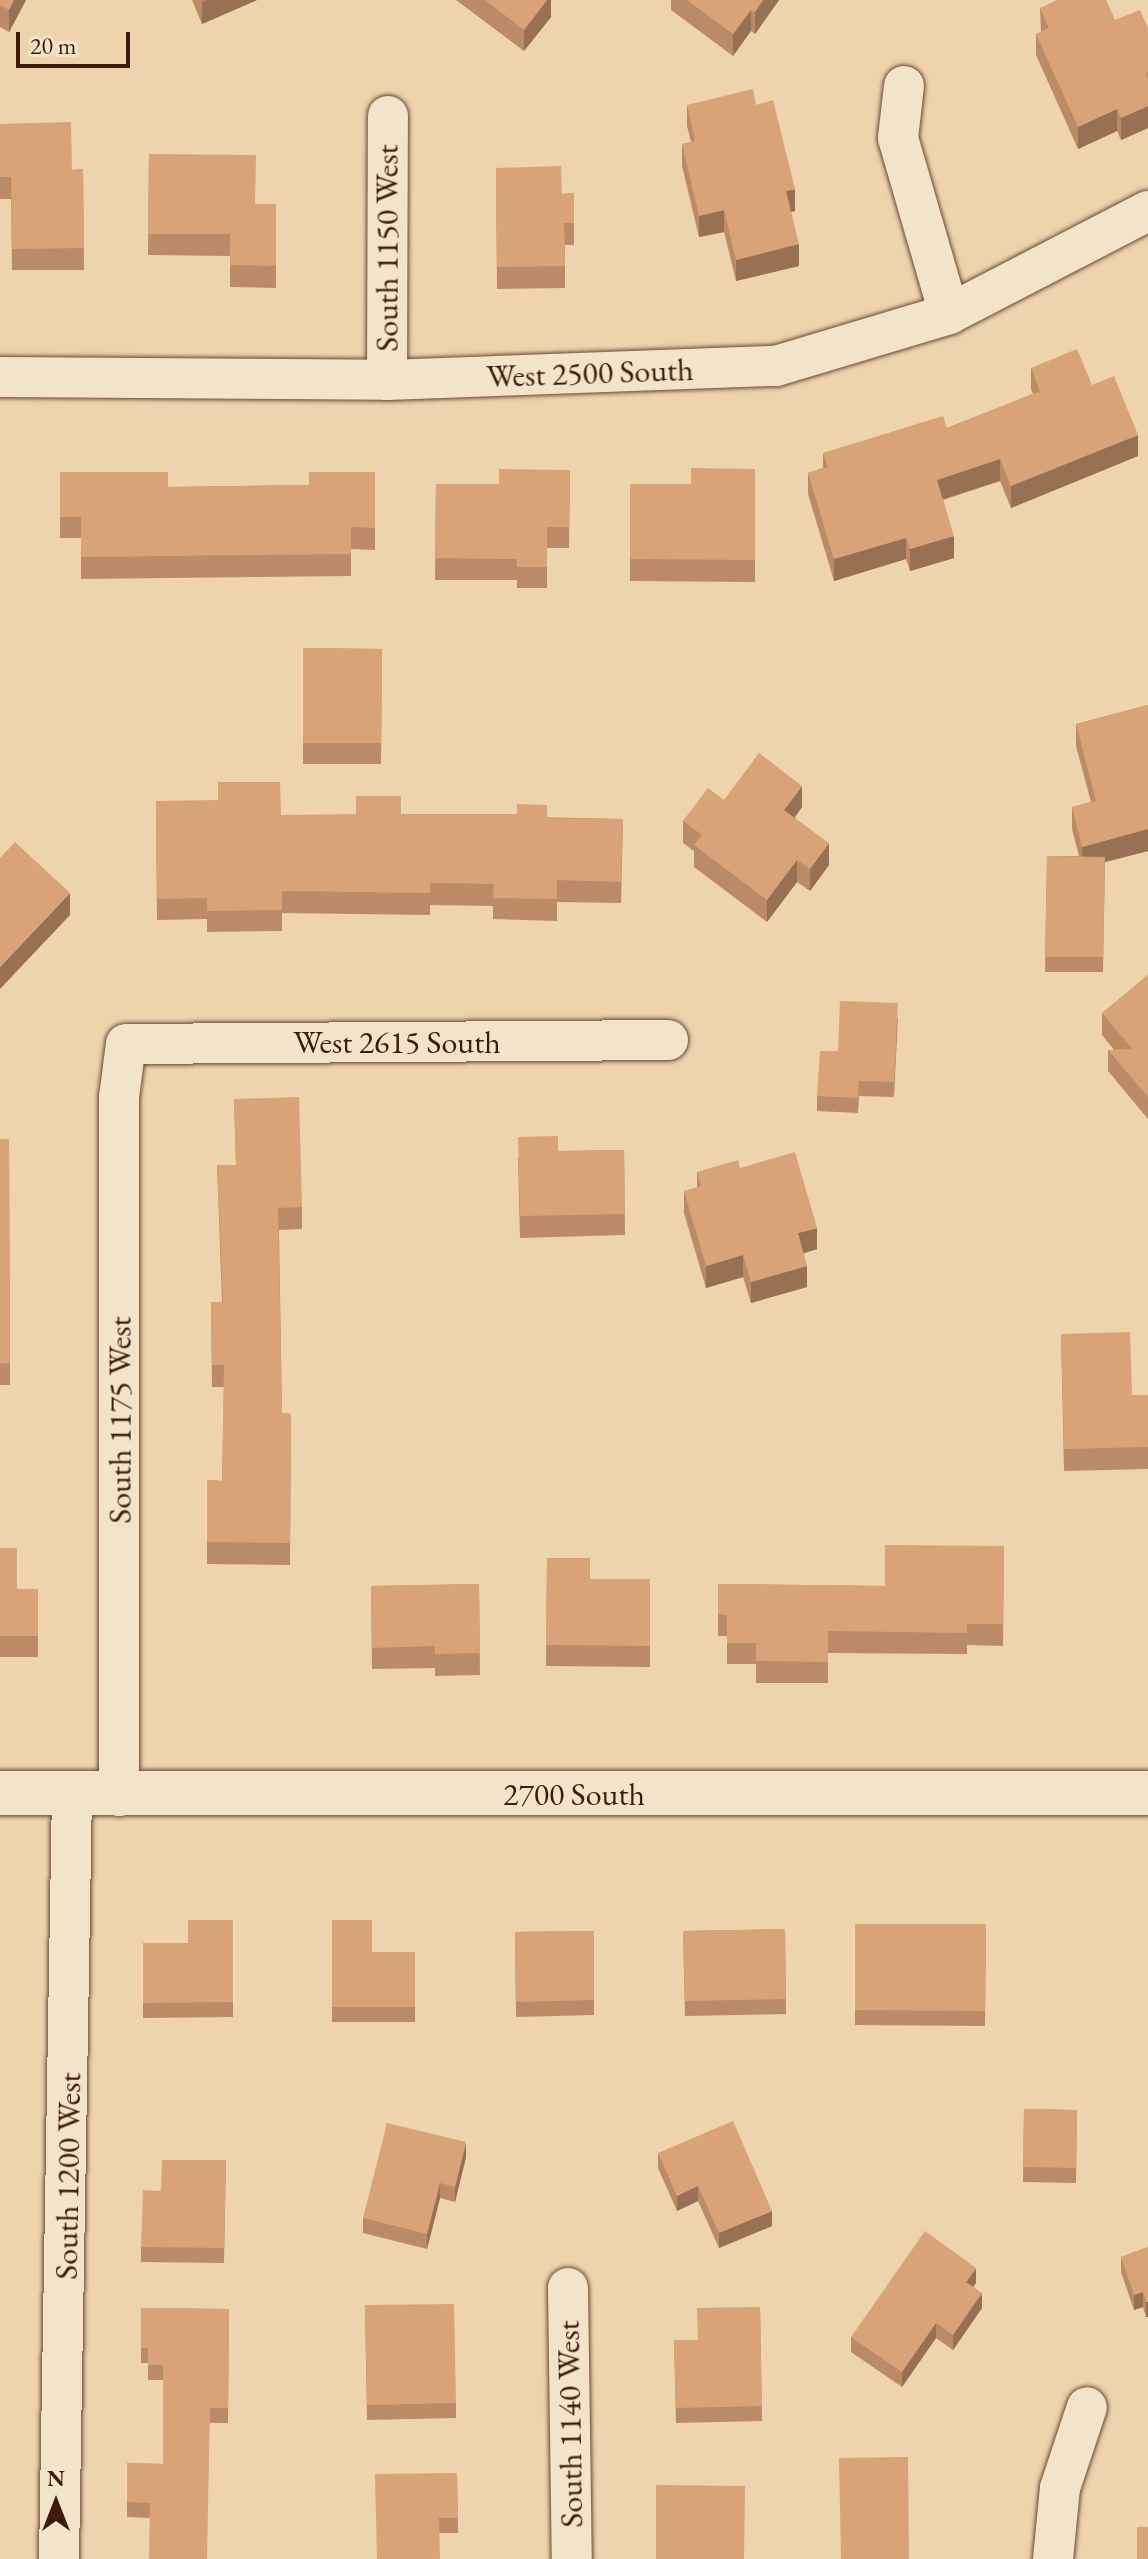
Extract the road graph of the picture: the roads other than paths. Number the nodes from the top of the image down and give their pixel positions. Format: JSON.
{"nodes":[{"id":1,"x":904,"y":86,"type":"dead end"},
{"id":2,"x":388,"y":116,"type":"dead end"},
{"id":3,"x":1148,"y":211,"type":"edge"},
{"id":4,"x":949,"y":314,"type":"junction"},
{"id":5,"x":0,"y":377,"type":"edge"},
{"id":6,"x":387,"y":380,"type":"junction"},
{"id":7,"x":668,"y":1040,"type":"dead end"},
{"id":8,"x":126,"y":1044,"type":"joint"},
{"id":9,"x":0,"y":1793,"type":"edge"},
{"id":10,"x":72,"y":1793,"type":"junction"},
{"id":11,"x":1148,"y":1793,"type":"edge"},
{"id":12,"x":119,"y":1796,"type":"junction"},
{"id":13,"x":568,"y":2288,"type":"dead end"},
{"id":14,"x":1087,"y":2407,"type":"dead end"},
{"id":15,"x":59,"y":2559,"type":"edge"},
{"id":16,"x":572,"y":2559,"type":"edge"},
{"id":17,"x":1053,"y":2559,"type":"edge"}],
"edges":[{"from":1,"to":4,"type":"street"},
{"from":2,"to":6,"type":"street","name":"South 1150 West"},
{"from":3,"to":4,"type":"street","name":"West 2500 South"},
{"from":4,"to":6,"type":"street","name":"West 2500 South"},
{"from":5,"to":6,"type":"street","name":"West 2500 South"},
{"from":7,"to":8,"type":"street","name":"West 2615 South"},
{"from":8,"to":12,"type":"street","name":"South 1175 West"},
{"from":9,"to":10,"type":"main road","name":"2700 South"},
{"from":10,"to":12,"type":"main road","name":"2700 South"},
{"from":10,"to":15,"type":"street","name":"South 1200 West"},
{"from":11,"to":12,"type":"main road","name":"2700 South"},
{"from":13,"to":16,"type":"street","name":"South 1140 West"},
{"from":14,"to":17,"type":"street"}]}
